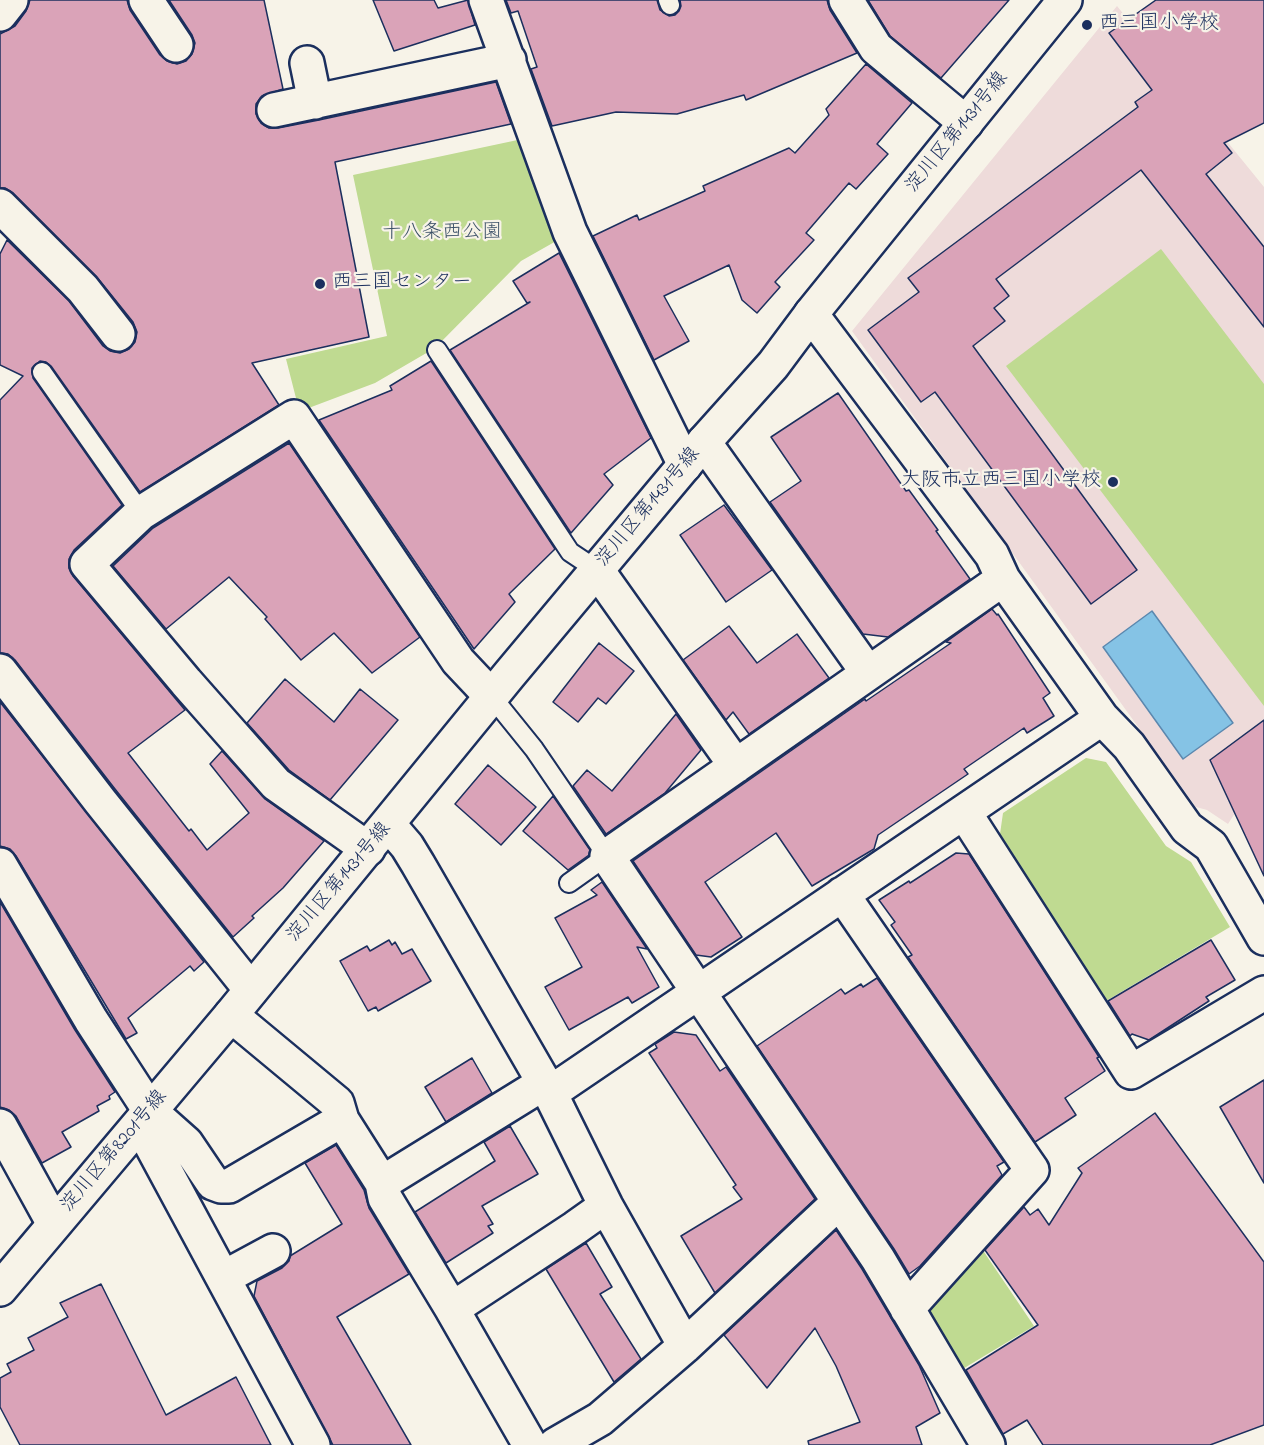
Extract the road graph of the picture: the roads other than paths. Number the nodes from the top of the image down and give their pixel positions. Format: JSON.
{"nodes":[{"id":1,"x":11,"y":0,"type":"edge"},
{"id":2,"x":146,"y":0,"type":"edge"},
{"id":3,"x":486,"y":0,"type":"edge"},
{"id":4,"x":846,"y":0,"type":"edge"},
{"id":5,"x":1065,"y":0,"type":"edge"},
{"id":6,"x":0,"y":14,"type":"edge"},
{"id":7,"x":176,"y":45,"type":"dead end"},
{"id":8,"x":509,"y":60,"type":"junction"},
{"id":9,"x":307,"y":63,"type":"dead end"},
{"id":10,"x":315,"y":102,"type":"junction"},
{"id":11,"x":274,"y":110,"type":"dead end"},
{"id":12,"x":966,"y":123,"type":"junction"},
{"id":13,"x":4,"y":223,"type":"edge"},
{"id":14,"x":811,"y":314,"type":"junction"},
{"id":15,"x":118,"y":334,"type":"dead end"},
{"id":16,"x":437,"y":350,"type":"dead end"},
{"id":17,"x":42,"y":372,"type":"dead end"},
{"id":18,"x":695,"y":454,"type":"junction"},
{"id":19,"x":141,"y":513,"type":"junction"},
{"id":20,"x":597,"y":570,"type":"junction"},
{"id":21,"x":1003,"y":579,"type":"junction"},
{"id":22,"x":0,"y":671,"type":"edge"},
{"id":23,"x":868,"y":673,"type":"junction"},
{"id":24,"x":492,"y":698,"type":"junction"},
{"id":25,"x":1102,"y":717,"type":"junction"},
{"id":26,"x":736,"y":766,"type":"junction"},
{"id":27,"x":964,"y":812,"type":"junction"},
{"id":28,"x":389,"y":825,"type":"junction"},
{"id":29,"x":368,"y":849,"type":"junction"},
{"id":30,"x":607,"y":856,"type":"junction"},
{"id":31,"x":0,"y":864,"type":"edge"},
{"id":32,"x":569,"y":884,"type":"dead end"},
{"id":33,"x":842,"y":894,"type":"junction"},
{"id":34,"x":1259,"y":918,"type":"edge"},
{"id":35,"x":251,"y":990,"type":"junction"},
{"id":36,"x":698,"y":992,"type":"junction"},
{"id":37,"x":1264,"y":993,"type":"edge"},
{"id":38,"x":231,"y":1015,"type":"junction"},
{"id":39,"x":547,"y":1088,"type":"junction"},
{"id":40,"x":145,"y":1118,"type":"junction"},
{"id":41,"x":342,"y":1120,"type":"junction"},
{"id":42,"x":0,"y":1126,"type":"edge"},
{"id":43,"x":382,"y":1183,"type":"junction"},
{"id":44,"x":839,"y":1202,"type":"junction"},
{"id":45,"x":606,"y":1206,"type":"junction"},
{"id":46,"x":54,"y":1224,"type":"junction"},
{"id":47,"x":273,"y":1251,"type":"dead end"},
{"id":48,"x":223,"y":1278,"type":"junction"},
{"id":49,"x":0,"y":1289,"type":"edge"},
{"id":50,"x":452,"y":1309,"type":"junction"},
{"id":51,"x":907,"y":1309,"type":"junction"},
{"id":52,"x":685,"y":1346,"type":"junction"},
{"id":53,"x":314,"y":1445,"type":"edge"},
{"id":54,"x":530,"y":1445,"type":"edge"},
{"id":55,"x":555,"y":1445,"type":"edge"},
{"id":56,"x":988,"y":1445,"type":"edge"}],
"edges":[{"from":1,"to":6,"type":"street"},
{"from":2,"to":7,"type":"street"},
{"from":3,"to":8,"type":"street"},
{"from":4,"to":12,"type":"street"},
{"from":5,"to":12,"type":"street","name":"淀川区第1431号線"},
{"from":8,"to":10,"type":"street"},
{"from":8,"to":18,"type":"street"},
{"from":9,"to":10,"type":"street"},
{"from":10,"to":11,"type":"street"},
{"from":12,"to":14,"type":"street","name":"淀川区第1431号線"},
{"from":13,"to":15,"type":"street"},
{"from":14,"to":18,"type":"street","name":"淀川区第1431号線"},
{"from":14,"to":21,"type":"street"},
{"from":16,"to":20,"type":"lane"},
{"from":17,"to":19,"type":"lane"},
{"from":18,"to":20,"type":"street","name":"淀川区第1431号線"},
{"from":18,"to":23,"type":"street"},
{"from":19,"to":24,"type":"street"},
{"from":19,"to":29,"type":"street"},
{"from":20,"to":24,"type":"street","name":"淀川区第1431号線"},
{"from":20,"to":26,"type":"street"},
{"from":21,"to":23,"type":"street"},
{"from":21,"to":25,"type":"street"},
{"from":22,"to":35,"type":"street"},
{"from":23,"to":26,"type":"street"},
{"from":24,"to":28,"type":"street","name":"淀川区第1431号線"},
{"from":24,"to":30,"type":"lane"},
{"from":25,"to":27,"type":"street"},
{"from":25,"to":34,"type":"street"},
{"from":26,"to":30,"type":"street"},
{"from":27,"to":33,"type":"street"},
{"from":27,"to":37,"type":"street"},
{"from":28,"to":29,"type":"street","name":"淀川区第1431号線"},
{"from":28,"to":39,"type":"street"},
{"from":29,"to":35,"type":"street","name":"淀川区第1431号線"},
{"from":30,"to":32,"type":"lane"},
{"from":30,"to":36,"type":"street"},
{"from":31,"to":40,"type":"street"},
{"from":33,"to":36,"type":"street"},
{"from":33,"to":51,"type":"street"},
{"from":35,"to":38,"type":"street","name":"淀川区第1431号線"},
{"from":36,"to":39,"type":"street"},
{"from":36,"to":44,"type":"street"},
{"from":38,"to":40,"type":"street","name":"淀川区第8201号線"},
{"from":38,"to":41,"type":"street"},
{"from":39,"to":43,"type":"street"},
{"from":39,"to":45,"type":"street"},
{"from":40,"to":41,"type":"street"},
{"from":40,"to":46,"type":"street","name":"淀川区第8201号線"},
{"from":40,"to":48,"type":"street"},
{"from":41,"to":43,"type":"street"},
{"from":42,"to":46,"type":"street"},
{"from":43,"to":50,"type":"street"},
{"from":44,"to":51,"type":"street"},
{"from":44,"to":52,"type":"street"},
{"from":45,"to":50,"type":"street"},
{"from":45,"to":52,"type":"street"},
{"from":46,"to":49,"type":"street","name":"淀川区第8201号線"},
{"from":47,"to":48,"type":"street"},
{"from":48,"to":53,"type":"street"},
{"from":50,"to":54,"type":"street"},
{"from":51,"to":56,"type":"street"},
{"from":52,"to":55,"type":"street"}]}
